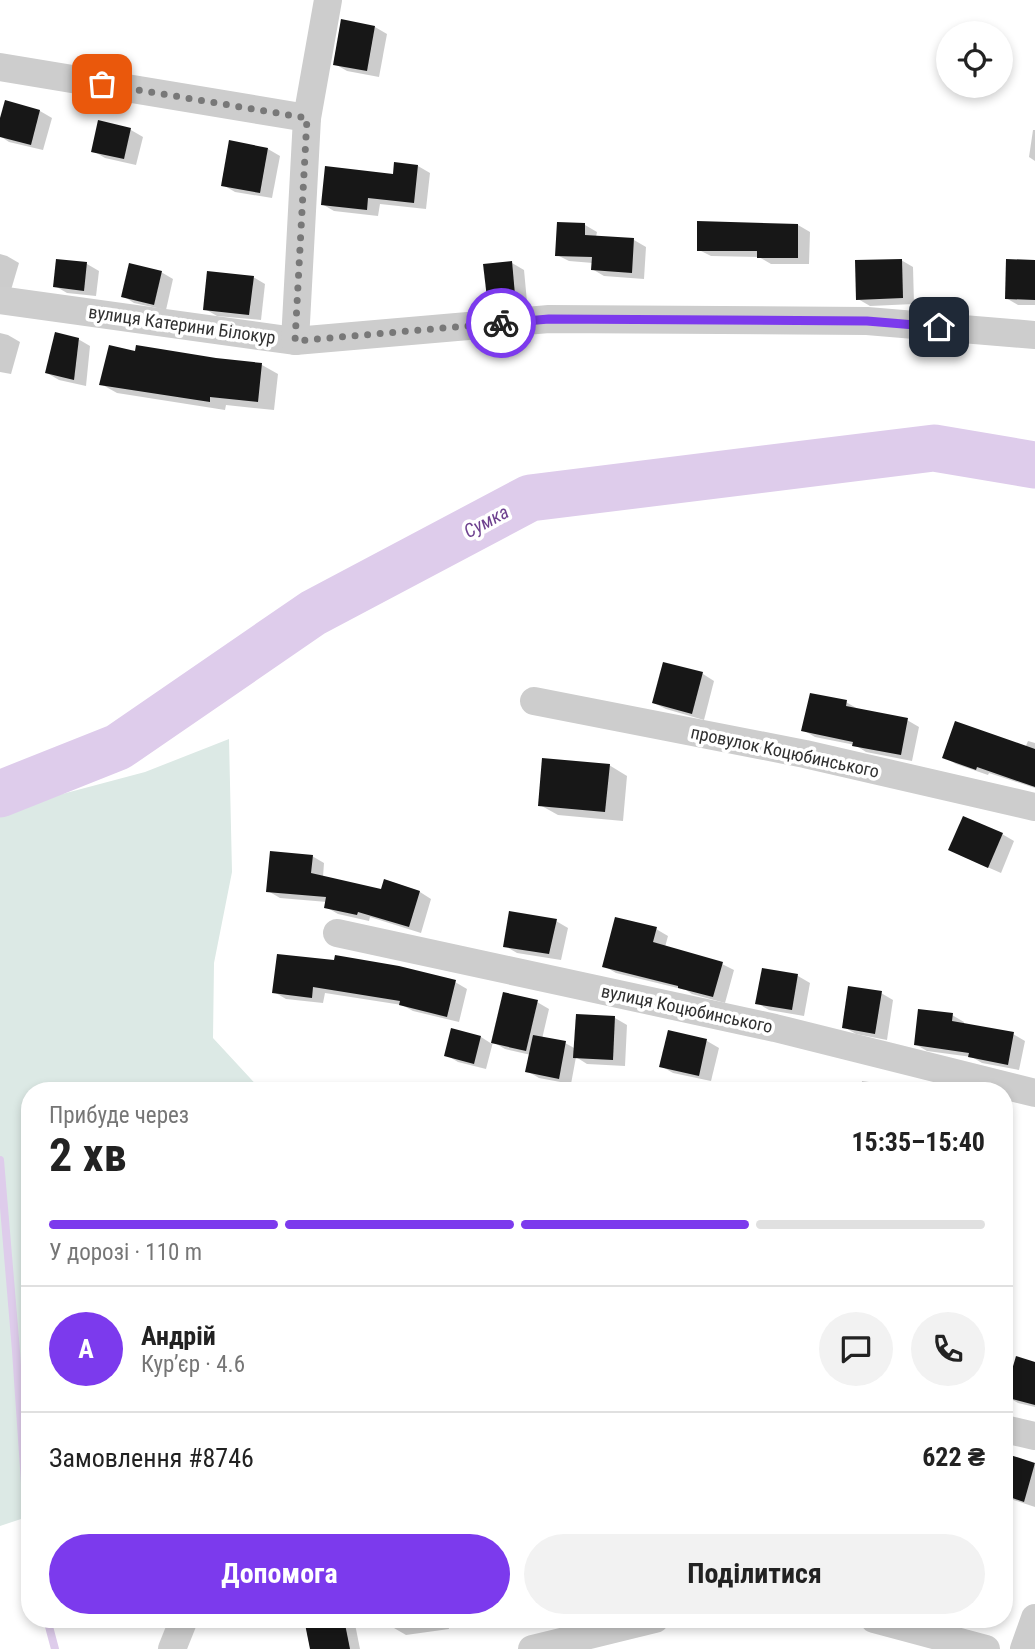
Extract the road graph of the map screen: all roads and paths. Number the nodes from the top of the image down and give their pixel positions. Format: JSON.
{"nodes":[{"id":1,"x":328,"y":0,"type":"edge"},
{"id":2,"x":0,"y":67,"type":"edge"},
{"id":3,"x":307,"y":118,"type":"junction"},
{"id":4,"x":0,"y":300,"type":"edge"},
{"id":5,"x":1035,"y":335,"type":"edge"},
{"id":6,"x":295,"y":341,"type":"junction"},
{"id":7,"x":534,"y":701,"type":"dead end"},
{"id":8,"x":1035,"y":807,"type":"edge"},
{"id":9,"x":337,"y":933,"type":"dead end"},
{"id":10,"x":991,"y":1082,"type":"edge"},
{"id":11,"x":1013,"y":1088,"type":"edge"},
{"id":12,"x":1035,"y":1093,"type":"edge"},
{"id":13,"x":1013,"y":1431,"type":"edge"},
{"id":14,"x":1035,"y":1436,"type":"edge"},
{"id":15,"x":1035,"y":1618,"type":"edge"},
{"id":16,"x":180,"y":1628,"type":"edge"},
{"id":17,"x":618,"y":1628,"type":"edge"},
{"id":18,"x":908,"y":1628,"type":"edge"},
{"id":19,"x":172,"y":1649,"type":"edge"},
{"id":20,"x":532,"y":1649,"type":"edge"},
{"id":21,"x":986,"y":1649,"type":"edge"},
{"id":22,"x":1024,"y":1649,"type":"edge"}],
"edges":[{"from":1,"to":3,"type":"street"},
{"from":2,"to":3,"type":"street"},
{"from":3,"to":6,"type":"street"},
{"from":4,"to":6,"type":"street","name":"вулиця Катерини Білокур"},
{"from":5,"to":6,"type":"street","name":"вулиця Катерини Білокур"},
{"from":7,"to":8,"type":"street","name":"провулок Коцюбинського"},
{"from":9,"to":10,"type":"street","name":"вулиця Коцюбинського"},
{"from":11,"to":12,"type":"street","name":"вулиця Коцюбинського"},
{"from":13,"to":14,"type":"street"},
{"from":15,"to":22,"type":"street"},
{"from":16,"to":19,"type":"street"},
{"from":17,"to":20,"type":"street"},
{"from":18,"to":21,"type":"street"}]}
